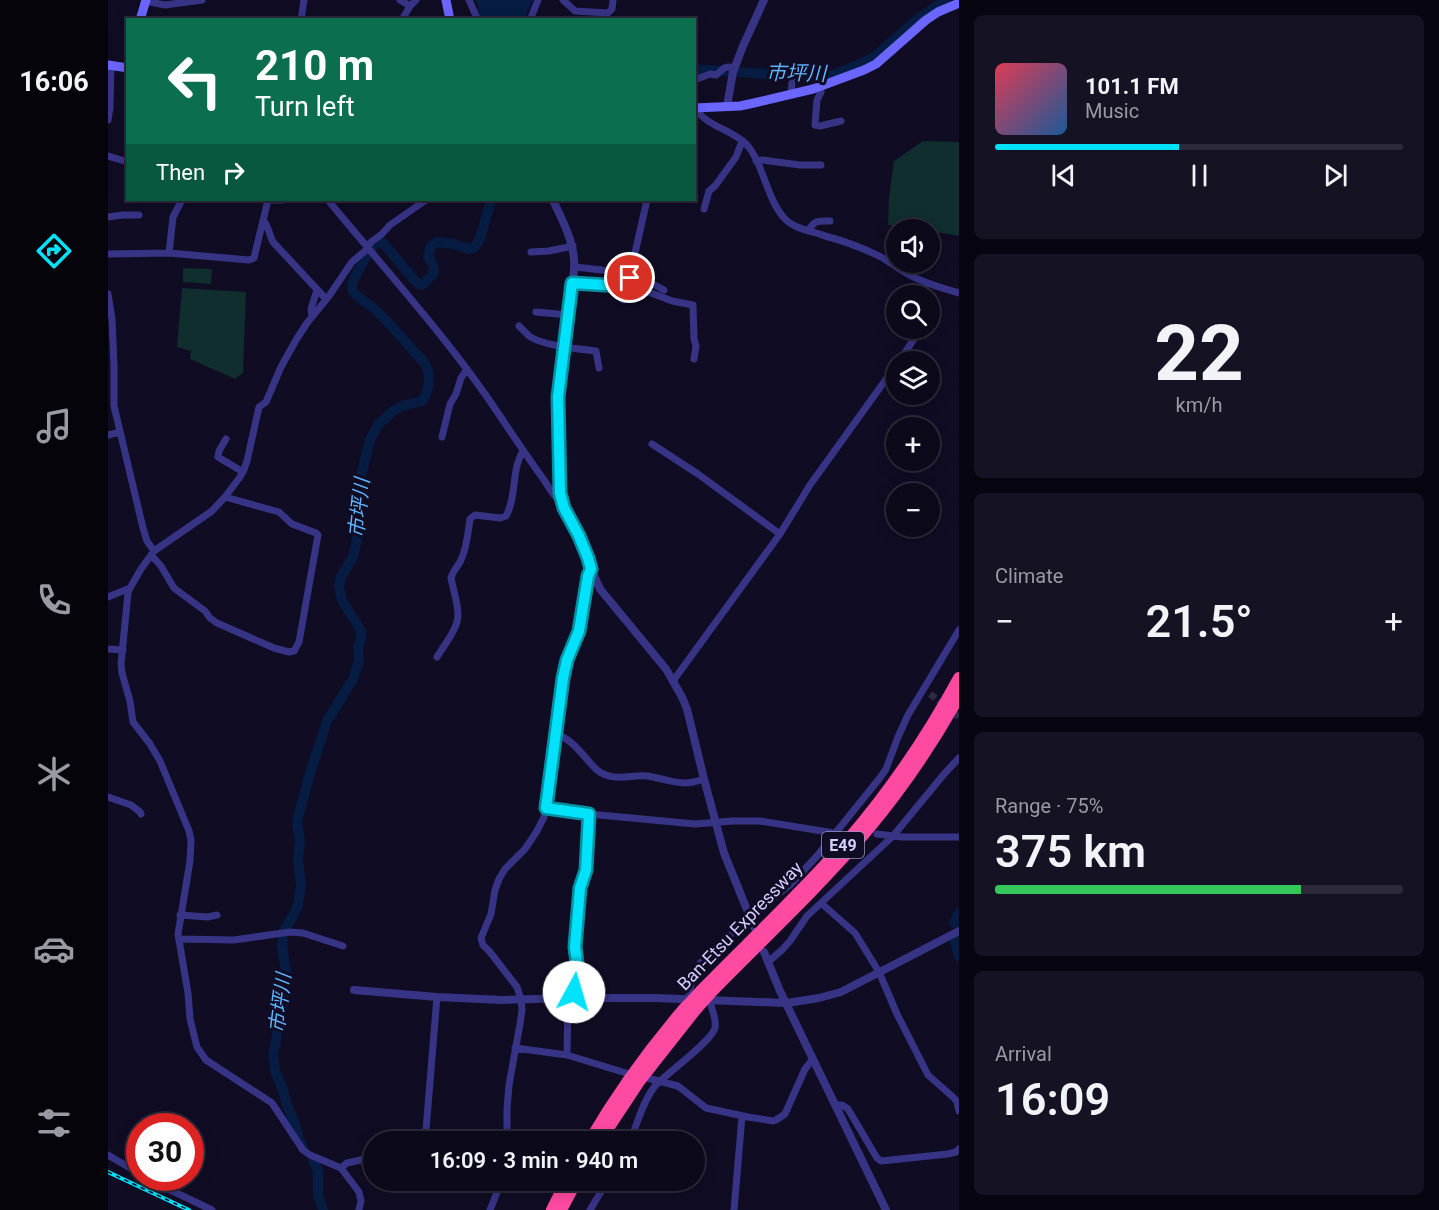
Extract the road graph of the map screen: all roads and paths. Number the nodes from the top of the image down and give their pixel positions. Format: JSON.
{"nodes":[{"id":1,"x":202,"y":0,"type":"edge"},
{"id":2,"x":304,"y":0,"type":"edge"},
{"id":3,"x":400,"y":0,"type":"edge"},
{"id":4,"x":446,"y":0,"type":"edge"},
{"id":5,"x":469,"y":0,"type":"edge"},
{"id":6,"x":538,"y":0,"type":"edge"},
{"id":7,"x":563,"y":0,"type":"edge"},
{"id":8,"x":613,"y":0,"type":"edge"},
{"id":9,"x":764,"y":0,"type":"edge"},
{"id":10,"x":146,"y":1,"type":"edge"},
{"id":11,"x":413,"y":3,"type":"edge"},
{"id":12,"x":959,"y":3,"type":"edge"},
{"id":13,"x":141,"y":18,"type":"edge"},
{"id":14,"x":301,"y":18,"type":"edge"},
{"id":15,"x":403,"y":18,"type":"edge"},
{"id":16,"x":450,"y":18,"type":"edge"},
{"id":17,"x":477,"y":18,"type":"edge"},
{"id":18,"x":531,"y":18,"type":"edge"},
{"id":19,"x":109,"y":65,"type":"edge"},
{"id":20,"x":126,"y":68,"type":"edge"},
{"id":21,"x":734,"y":68,"type":"junction"},
{"id":22,"x":793,"y":72,"type":"dead end"},
{"id":23,"x":696,"y":79,"type":"edge"},
{"id":24,"x":821,"y":86,"type":"junction"},
{"id":25,"x":791,"y":94,"type":"junction"},
{"id":26,"x":727,"y":106,"type":"junction"},
{"id":27,"x":696,"y":108,"type":"edge"},
{"id":28,"x":696,"y":109,"type":"edge"},
{"id":29,"x":108,"y":120,"type":"edge"},
{"id":30,"x":841,"y":121,"type":"dead end"},
{"id":31,"x":743,"y":141,"type":"junction"},
{"id":32,"x":108,"y":156,"type":"edge"},
{"id":33,"x":126,"y":161,"type":"edge"},
{"id":34,"x":756,"y":161,"type":"junction"},
{"id":35,"x":821,"y":165,"type":"dead end"},
{"id":36,"x":182,"y":201,"type":"edge"},
{"id":37,"x":269,"y":201,"type":"edge"},
{"id":38,"x":329,"y":201,"type":"edge"},
{"id":39,"x":425,"y":201,"type":"edge"},
{"id":40,"x":553,"y":201,"type":"edge"},
{"id":41,"x":647,"y":201,"type":"edge"},
{"id":42,"x":704,"y":209,"type":"dead end"},
{"id":43,"x":139,"y":215,"type":"dead end"},
{"id":44,"x":108,"y":217,"type":"edge"},
{"id":45,"x":263,"y":220,"type":"junction"},
{"id":46,"x":830,"y":220,"type":"dead end"},
{"id":47,"x":809,"y":230,"type":"junction"},
{"id":48,"x":573,"y":246,"type":"junction"},
{"id":49,"x":368,"y":247,"type":"junction"},
{"id":50,"x":531,"y":252,"type":"dead end"},
{"id":51,"x":169,"y":253,"type":"junction"},
{"id":52,"x":108,"y":254,"type":"edge"},
{"id":53,"x":575,"y":267,"type":"junction"},
{"id":54,"x":602,"y":270,"type":"dead end"},
{"id":55,"x":630,"y":282,"type":"junction"},
{"id":56,"x":572,"y":283,"type":"junction"},
{"id":57,"x":926,"y":283,"type":"joint"},
{"id":58,"x":620,"y":286,"type":"junction"},
{"id":59,"x":317,"y":290,"type":"junction"},
{"id":60,"x":664,"y":290,"type":"dead end"},
{"id":61,"x":959,"y":293,"type":"edge"},
{"id":62,"x":108,"y":294,"type":"edge"},
{"id":63,"x":326,"y":299,"type":"junction"},
{"id":64,"x":536,"y":312,"type":"dead end"},
{"id":65,"x":568,"y":315,"type":"junction"},
{"id":66,"x":312,"y":316,"type":"junction"},
{"id":67,"x":519,"y":326,"type":"dead end"},
{"id":68,"x":564,"y":346,"type":"junction"},
{"id":69,"x":694,"y":359,"type":"dead end"},
{"id":70,"x":599,"y":368,"type":"dead end"},
{"id":71,"x":467,"y":369,"type":"junction"},
{"id":72,"x":886,"y":380,"type":"edge"},
{"id":73,"x":108,"y":400,"type":"edge"},
{"id":74,"x":114,"y":406,"type":"junction"},
{"id":75,"x":120,"y":432,"type":"junction"},
{"id":76,"x":108,"y":435,"type":"edge"},
{"id":77,"x":442,"y":437,"type":"dead end"},
{"id":78,"x":226,"y":439,"type":"dead end"},
{"id":79,"x":652,"y":444,"type":"dead end"},
{"id":80,"x":523,"y":451,"type":"junction"},
{"id":81,"x":243,"y":472,"type":"junction"},
{"id":82,"x":225,"y":497,"type":"junction"},
{"id":83,"x":561,"y":501,"type":"junction"},
{"id":84,"x":780,"y":534,"type":"junction"},
{"id":85,"x":152,"y":553,"type":"junction"},
{"id":86,"x":591,"y":569,"type":"junction"},
{"id":87,"x":130,"y":588,"type":"junction"},
{"id":88,"x":108,"y":597,"type":"edge"},
{"id":89,"x":959,"y":630,"type":"edge"},
{"id":90,"x":108,"y":649,"type":"edge"},
{"id":91,"x":123,"y":650,"type":"junction"},
{"id":92,"x":437,"y":657,"type":"dead end"},
{"id":93,"x":959,"y":678,"type":"edge"},
{"id":94,"x":673,"y":681,"type":"junction"},
{"id":95,"x":959,"y":696,"type":"edge"},
{"id":96,"x":555,"y":734,"type":"junction"},
{"id":97,"x":959,"y":758,"type":"edge"},
{"id":98,"x":704,"y":779,"type":"junction"},
{"id":99,"x":108,"y":797,"type":"edge"},
{"id":100,"x":546,"y":808,"type":"junction"},
{"id":101,"x":141,"y":814,"type":"dead end"},
{"id":102,"x":589,"y":814,"type":"junction"},
{"id":103,"x":715,"y":823,"type":"junction"},
{"id":104,"x":836,"y":831,"type":"junction"},
{"id":105,"x":846,"y":831,"type":"dead end"},
{"id":106,"x":877,"y":834,"type":"dead end"},
{"id":107,"x":893,"y":836,"type":"junction"},
{"id":108,"x":959,"y":837,"type":"edge"},
{"id":109,"x":820,"y":903,"type":"junction"},
{"id":110,"x":180,"y":915,"type":"junction"},
{"id":111,"x":217,"y":915,"type":"dead end"},
{"id":112,"x":750,"y":917,"type":"junction"},
{"id":113,"x":754,"y":927,"type":"dead end"},
{"id":114,"x":959,"y":930,"type":"edge"},
{"id":115,"x":179,"y":939,"type":"junction"},
{"id":116,"x":343,"y":946,"type":"dead end"},
{"id":117,"x":764,"y":952,"type":"dead end"},
{"id":118,"x":768,"y":962,"type":"junction"},
{"id":119,"x":879,"y":972,"type":"junction"},
{"id":120,"x":354,"y":990,"type":"dead end"},
{"id":121,"x":712,"y":995,"type":"junction"},
{"id":122,"x":437,"y":997,"type":"junction"},
{"id":123,"x":570,"y":998,"type":"junction"},
{"id":124,"x":521,"y":999,"type":"junction"},
{"id":125,"x":786,"y":1003,"type":"junction"},
{"id":126,"x":689,"y":1006,"type":"junction"},
{"id":127,"x":515,"y":1048,"type":"junction"},
{"id":128,"x":567,"y":1055,"type":"junction"},
{"id":129,"x":813,"y":1059,"type":"junction"},
{"id":130,"x":626,"y":1072,"type":"dead end"},
{"id":131,"x":647,"y":1078,"type":"dead end"},
{"id":132,"x":660,"y":1081,"type":"junction"},
{"id":133,"x":836,"y":1105,"type":"junction"},
{"id":134,"x":959,"y":1111,"type":"edge"},
{"id":135,"x":742,"y":1116,"type":"junction"},
{"id":136,"x":426,"y":1131,"type":"edge"},
{"id":137,"x":507,"y":1131,"type":"edge"},
{"id":138,"x":595,"y":1131,"type":"edge"},
{"id":139,"x":605,"y":1131,"type":"edge"},
{"id":140,"x":634,"y":1131,"type":"edge"},
{"id":141,"x":959,"y":1149,"type":"edge"},
{"id":142,"x":108,"y":1155,"type":"edge"},
{"id":143,"x":363,"y":1159,"type":"edge"},
{"id":144,"x":126,"y":1166,"type":"edge"},
{"id":145,"x":341,"y":1168,"type":"junction"},
{"id":146,"x":172,"y":1191,"type":"edge"},
{"id":147,"x":498,"y":1191,"type":"edge"},
{"id":148,"x":562,"y":1191,"type":"edge"},
{"id":149,"x":571,"y":1191,"type":"edge"},
{"id":150,"x":601,"y":1191,"type":"edge"},
{"id":151,"x":212,"y":1210,"type":"edge"},
{"id":152,"x":359,"y":1210,"type":"edge"},
{"id":153,"x":490,"y":1210,"type":"edge"},
{"id":154,"x":552,"y":1210,"type":"edge"},
{"id":155,"x":561,"y":1210,"type":"edge"},
{"id":156,"x":590,"y":1210,"type":"edge"},
{"id":157,"x":734,"y":1210,"type":"edge"},
{"id":158,"x":886,"y":1210,"type":"edge"}],
"edges":[{"from":1,"to":10,"type":"street"},
{"from":2,"to":14,"type":"street"},
{"from":3,"to":11,"type":"street"},
{"from":4,"to":16,"type":"main road"},
{"from":5,"to":17,"type":"street"},
{"from":6,"to":18,"type":"street"},
{"from":7,"to":8,"type":"street"},
{"from":9,"to":21,"type":"street"},
{"from":10,"to":13,"type":"main road"},
{"from":11,"to":15,"type":"street"},
{"from":12,"to":24,"type":"main road"},
{"from":19,"to":20,"type":"main road"},
{"from":19,"to":29,"type":"street"},
{"from":21,"to":23,"type":"street"},
{"from":21,"to":26,"type":"street"},
{"from":22,"to":25,"type":"street"},
{"from":24,"to":25,"type":"main road"},
{"from":24,"to":30,"type":"street"},
{"from":25,"to":26,"type":"main road"},
{"from":26,"to":27,"type":"main road"},
{"from":28,"to":31,"type":"street"},
{"from":31,"to":34,"type":"street"},
{"from":31,"to":42,"type":"street"},
{"from":32,"to":33,"type":"street"},
{"from":34,"to":35,"type":"street"},
{"from":34,"to":47,"type":"street"},
{"from":36,"to":51,"type":"street"},
{"from":37,"to":45,"type":"street"},
{"from":38,"to":49,"type":"street"},
{"from":39,"to":49,"type":"street"},
{"from":40,"to":48,"type":"street"},
{"from":41,"to":55,"type":"street"},
{"from":43,"to":44,"type":"street"},
{"from":45,"to":51,"type":"street"},
{"from":45,"to":59,"type":"street"},
{"from":46,"to":47,"type":"street"},
{"from":47,"to":57,"type":"street"},
{"from":48,"to":50,"type":"street"},
{"from":48,"to":53,"type":"street"},
{"from":49,"to":63,"type":"street"},
{"from":49,"to":71,"type":"street"},
{"from":51,"to":52,"type":"street"},
{"from":53,"to":54,"type":"street"},
{"from":53,"to":56,"type":"street"},
{"from":55,"to":58,"type":"street"},
{"from":55,"to":60,"type":"street"},
{"from":56,"to":58,"type":"street"},
{"from":56,"to":65,"type":"street"},
{"from":57,"to":61,"type":"street"},
{"from":58,"to":69,"type":"street"},
{"from":59,"to":63,"type":"street"},
{"from":59,"to":66,"type":"street"},
{"from":62,"to":74,"type":"street"},
{"from":63,"to":66,"type":"street"},
{"from":64,"to":65,"type":"street"},
{"from":65,"to":68,"type":"street"},
{"from":66,"to":81,"type":"street"},
{"from":67,"to":68,"type":"street"},
{"from":68,"to":70,"type":"street"},
{"from":68,"to":83,"type":"street"},
{"from":71,"to":77,"type":"street"},
{"from":71,"to":80,"type":"street"},
{"from":72,"to":84,"type":"street"},
{"from":73,"to":74,"type":"street"},
{"from":74,"to":75,"type":"street"},
{"from":75,"to":76,"type":"street"},
{"from":75,"to":85,"type":"street"},
{"from":78,"to":81,"type":"street"},
{"from":79,"to":84,"type":"street"},
{"from":80,"to":83,"type":"street"},
{"from":80,"to":92,"type":"street"},
{"from":81,"to":82,"type":"street"},
{"from":82,"to":85,"type":"street"},
{"from":82,"to":85,"type":"street"},
{"from":83,"to":86,"type":"street"},
{"from":84,"to":94,"type":"street"},
{"from":85,"to":87,"type":"street"},
{"from":86,"to":94,"type":"street"},
{"from":86,"to":96,"type":"street"},
{"from":87,"to":88,"type":"street"},
{"from":87,"to":91,"type":"street"},
{"from":89,"to":104,"type":"street"},
{"from":90,"to":91,"type":"street"},
{"from":91,"to":110,"type":"street"},
{"from":93,"to":126,"type":"highway","name":"Ban-Etsu Expressway","number":"E49","bridge":true},
{"from":94,"to":98,"type":"street"},
{"from":95,"to":121,"type":"highway","name":"Ban-Etsu Expressway","number":"E49"},
{"from":96,"to":98,"type":"street"},
{"from":96,"to":100,"type":"street"},
{"from":97,"to":107,"type":"street"},
{"from":98,"to":103,"type":"street"},
{"from":99,"to":101,"type":"street"},
{"from":100,"to":102,"type":"street"},
{"from":100,"to":124,"type":"street"},
{"from":102,"to":103,"type":"street"},
{"from":102,"to":123,"type":"street"},
{"from":103,"to":104,"type":"street"},
{"from":103,"to":112,"type":"street"},
{"from":104,"to":105,"type":"street"},
{"from":104,"to":112,"type":"street"},
{"from":106,"to":107,"type":"street"},
{"from":107,"to":108,"type":"street"},
{"from":107,"to":109,"type":"street"},
{"from":109,"to":118,"type":"street"},
{"from":109,"to":119,"type":"street"},
{"from":110,"to":111,"type":"street"},
{"from":110,"to":115,"type":"street"},
{"from":112,"to":113,"type":"street"},
{"from":112,"to":126,"type":"street"},
{"from":114,"to":119,"type":"street"},
{"from":115,"to":116,"type":"street"},
{"from":115,"to":145,"type":"street"},
{"from":117,"to":118,"type":"street"},
{"from":118,"to":125,"type":"street"},
{"from":119,"to":125,"type":"street"},
{"from":119,"to":134,"type":"street"},
{"from":120,"to":122,"type":"street"},
{"from":121,"to":125,"type":"street"},
{"from":121,"to":126,"type":"highway","name":"Ban-Etsu Expressway","number":"E49","bridge":true},
{"from":121,"to":132,"type":"street"},
{"from":122,"to":124,"type":"street"},
{"from":122,"to":136,"type":"street"},
{"from":123,"to":124,"type":"street"},
{"from":123,"to":126,"type":"street"},
{"from":123,"to":128,"type":"street"},
{"from":124,"to":127,"type":"street"},
{"from":125,"to":129,"type":"street"},
{"from":126,"to":138,"type":"highway","name":"Ban-Etsu Expressway","number":"E49"},
{"from":126,"to":139,"type":"highway","name":"Ban-Etsu Expressway","number":"E49"},
{"from":127,"to":128,"type":"street"},
{"from":127,"to":137,"type":"street"},
{"from":128,"to":130,"type":"street"},
{"from":129,"to":133,"type":"street"},
{"from":129,"to":135,"type":"street"},
{"from":131,"to":132,"type":"street"},
{"from":132,"to":135,"type":"street"},
{"from":132,"to":140,"type":"street"},
{"from":133,"to":141,"type":"street"},
{"from":133,"to":158,"type":"street"},
{"from":135,"to":157,"type":"street"},
{"from":142,"to":144,"type":"street"},
{"from":143,"to":145,"type":"street"},
{"from":145,"to":152,"type":"street"},
{"from":146,"to":151,"type":"street"},
{"from":147,"to":153,"type":"street"},
{"from":148,"to":154,"type":"highway"},
{"from":149,"to":155,"type":"highway"},
{"from":150,"to":156,"type":"street"}]}
